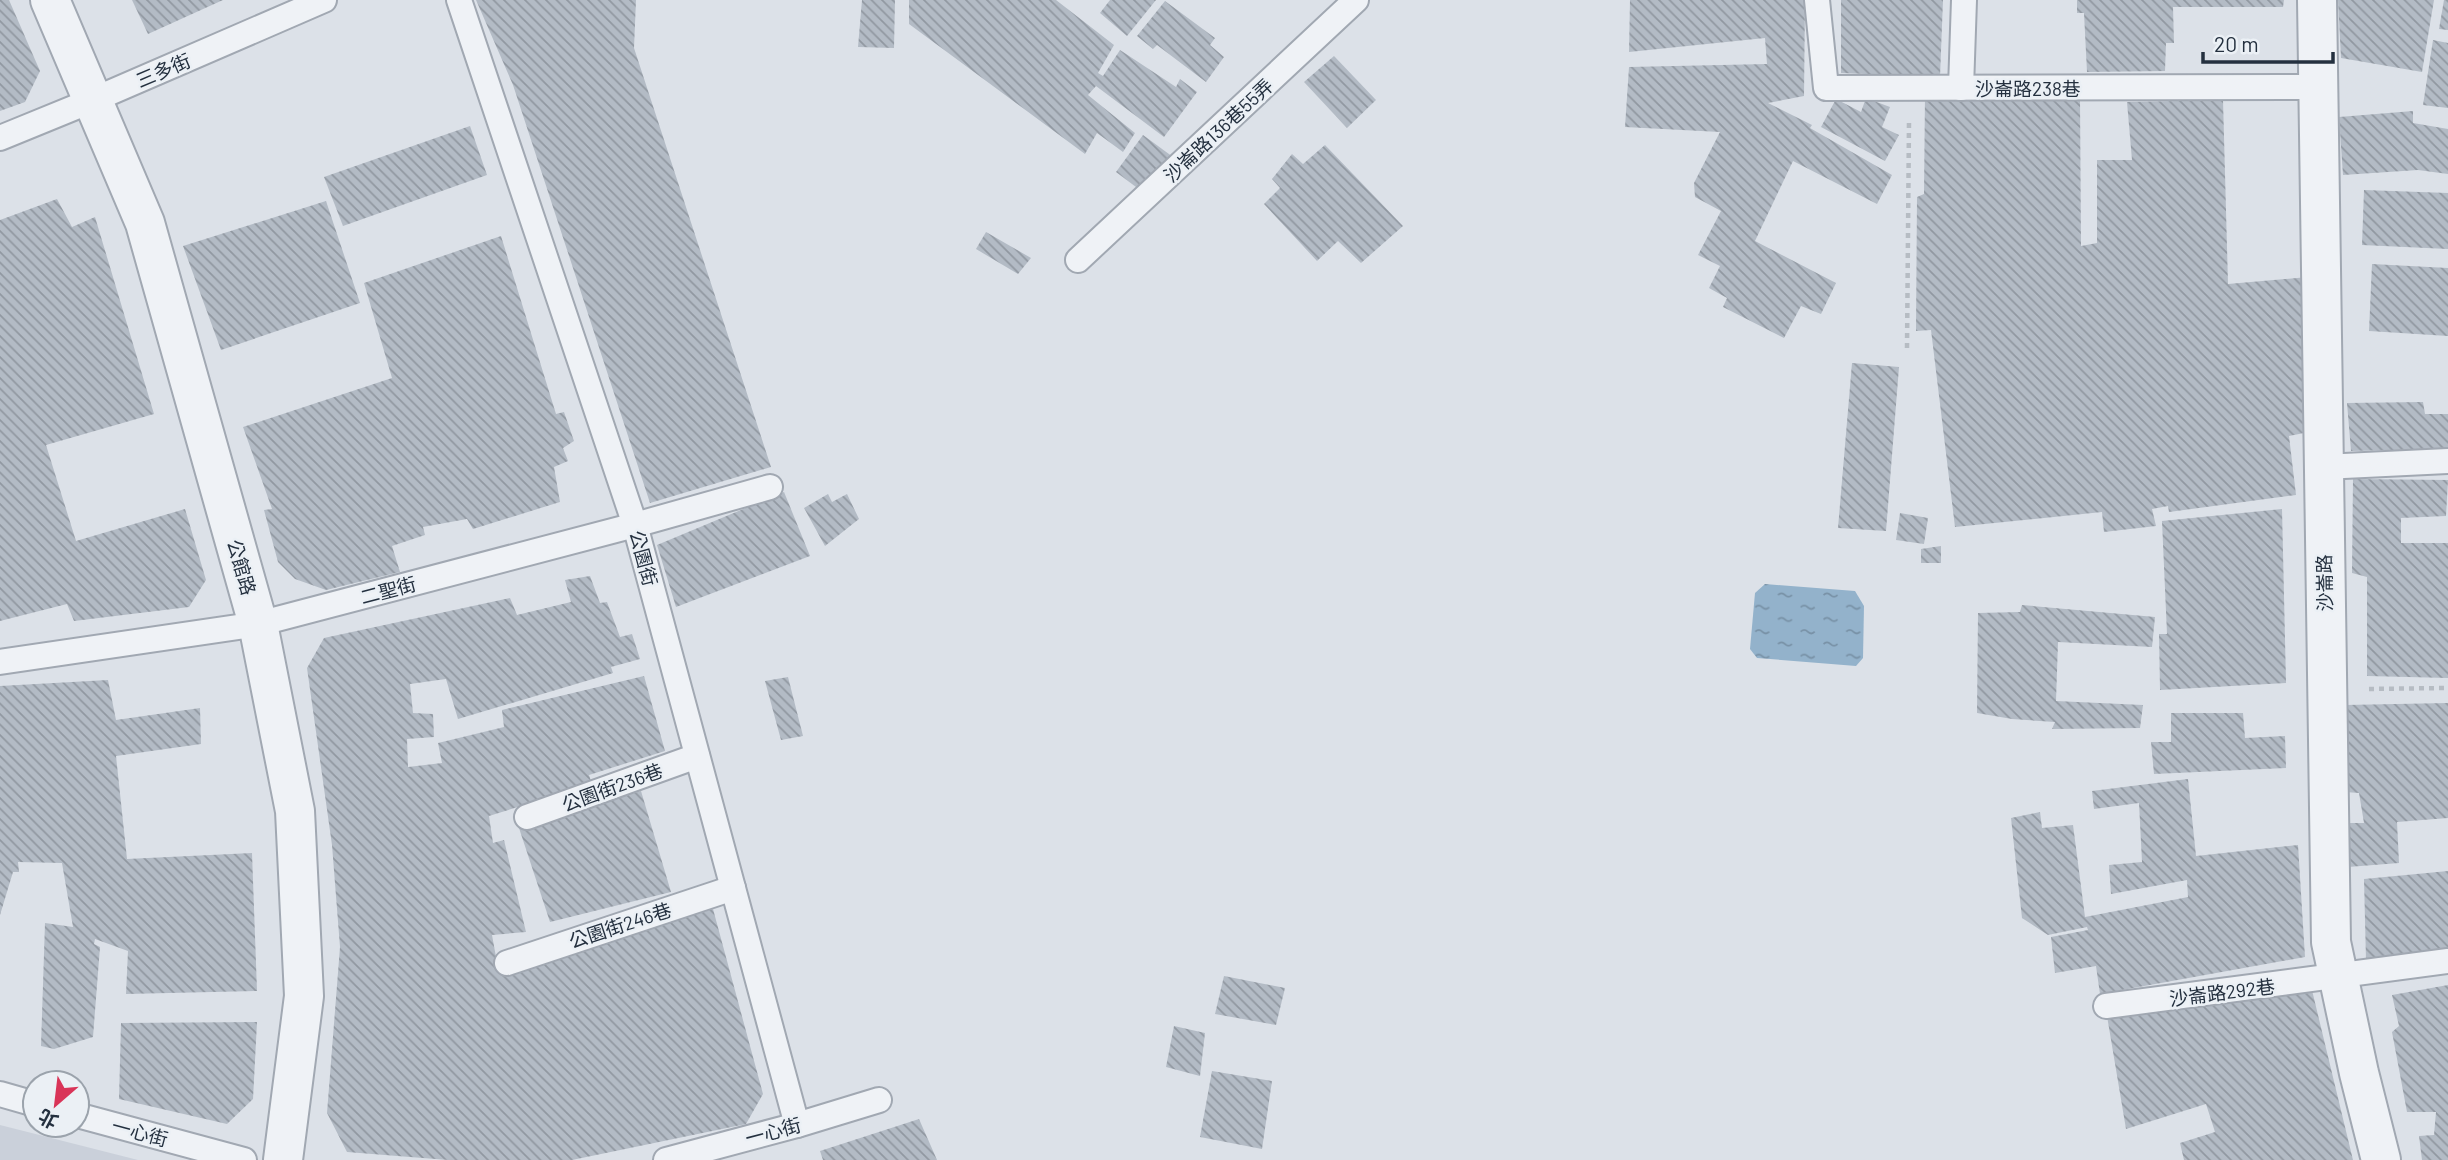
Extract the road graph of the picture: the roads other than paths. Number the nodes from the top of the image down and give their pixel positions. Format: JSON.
{"nodes":[{"id":1,"x":50,"y":0,"type":"edge"},
{"id":2,"x":324,"y":0,"type":"edge"},
{"id":3,"x":459,"y":0,"type":"edge"},
{"id":4,"x":1356,"y":0,"type":"edge"},
{"id":5,"x":1817,"y":0,"type":"edge"},
{"id":6,"x":1964,"y":0,"type":"edge"},
{"id":7,"x":2316,"y":0,"type":"edge"},
{"id":8,"x":2318,"y":87,"type":"junction"},
{"id":9,"x":1961,"y":88,"type":"junction"},
{"id":10,"x":93,"y":100,"type":"junction"},
{"id":11,"x":0,"y":138,"type":"edge"},
{"id":12,"x":1078,"y":260,"type":"dead end"},
{"id":13,"x":2448,"y":461,"type":"edge"},
{"id":14,"x":2323,"y":467,"type":"junction"},
{"id":15,"x":770,"y":487,"type":"dead end"},
{"id":16,"x":635,"y":525,"type":"junction"},
{"id":17,"x":258,"y":624,"type":"junction"},
{"id":18,"x":0,"y":662,"type":"edge"},
{"id":19,"x":697,"y":756,"type":"junction"},
{"id":20,"x":527,"y":817,"type":"dead end"},
{"id":21,"x":733,"y":887,"type":"junction"},
{"id":22,"x":2448,"y":961,"type":"edge"},
{"id":23,"x":507,"y":963,"type":"dead end"},
{"id":24,"x":2338,"y":977,"type":"junction"},
{"id":25,"x":2106,"y":1006,"type":"dead end"},
{"id":26,"x":0,"y":1094,"type":"edge"},
{"id":27,"x":21,"y":1100,"type":"edge"},
{"id":28,"x":879,"y":1100,"type":"dead end"},
{"id":29,"x":91,"y":1119,"type":"edge"},
{"id":30,"x":797,"y":1125,"type":"junction"},
{"id":31,"x":244,"y":1160,"type":"edge"},
{"id":32,"x":283,"y":1160,"type":"edge"},
{"id":33,"x":666,"y":1160,"type":"edge"},
{"id":34,"x":2381,"y":1160,"type":"edge"}],
"edges":[{"from":1,"to":10,"type":"street","name":"公館路"},
{"from":2,"to":10,"type":"lane","name":"三多街"},
{"from":3,"to":16,"type":"lane","name":"公園街"},
{"from":4,"to":12,"type":"lane","name":"沙崙路136巷55弄"},
{"from":5,"to":9,"type":"lane","name":"沙崙路238巷"},
{"from":6,"to":9,"type":"lane"},
{"from":7,"to":8,"type":"street","name":"沙崙路"},
{"from":8,"to":9,"type":"lane","name":"沙崙路238巷"},
{"from":8,"to":14,"type":"street","name":"沙崙路"},
{"from":10,"to":11,"type":"lane","name":"三多街"},
{"from":10,"to":17,"type":"street","name":"公館路"},
{"from":13,"to":14,"type":"lane"},
{"from":14,"to":24,"type":"street","name":"沙崙路"},
{"from":15,"to":16,"type":"lane","name":"二聖街"},
{"from":16,"to":17,"type":"lane","name":"二聖街"},
{"from":16,"to":19,"type":"lane","name":"公園街"},
{"from":17,"to":18,"type":"lane","name":"二聖街"},
{"from":17,"to":32,"type":"street","name":"公館路"},
{"from":19,"to":20,"type":"lane","name":"公園街236巷"},
{"from":19,"to":21,"type":"lane","name":"公園街"},
{"from":21,"to":23,"type":"lane","name":"公園街246巷"},
{"from":21,"to":30,"type":"lane","name":"公園街"},
{"from":22,"to":24,"type":"lane","name":"沙崙路292巷"},
{"from":24,"to":25,"type":"lane","name":"沙崙路292巷"},
{"from":24,"to":34,"type":"street","name":"沙崙路"},
{"from":26,"to":27,"type":"lane"},
{"from":28,"to":30,"type":"lane","name":"一心街"},
{"from":29,"to":31,"type":"lane","name":"一心街"},
{"from":30,"to":33,"type":"lane","name":"一心街"}]}
